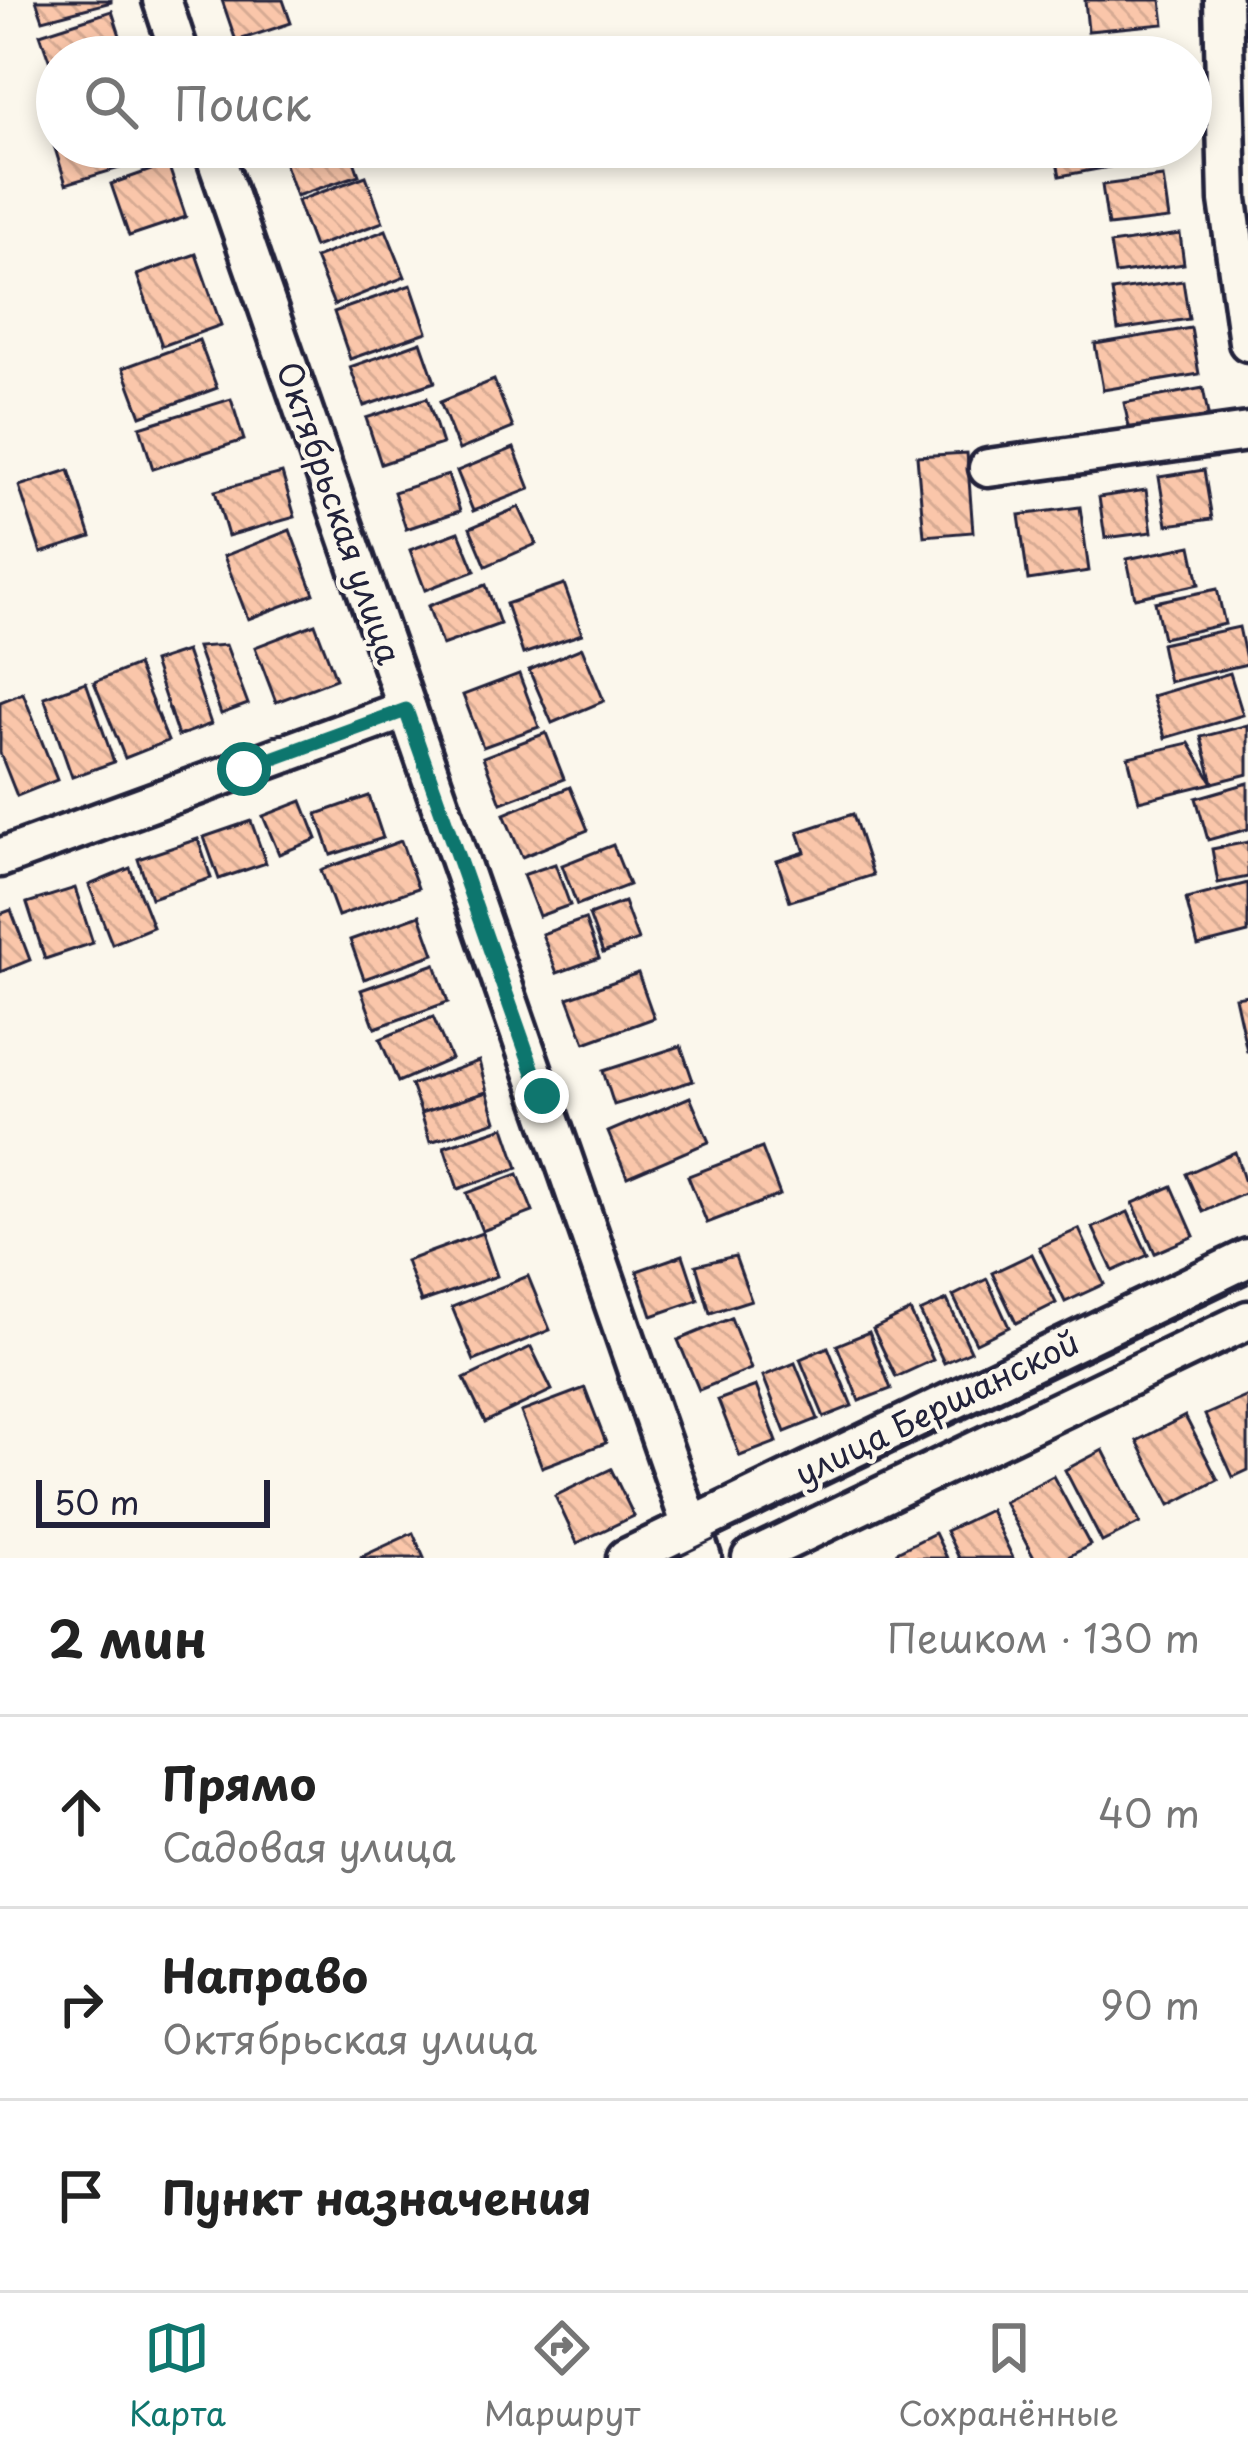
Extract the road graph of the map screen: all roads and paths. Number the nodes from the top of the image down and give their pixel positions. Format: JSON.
{"nodes":[{"id":1,"x":162,"y":0,"type":"edge"},
{"id":2,"x":1223,"y":0,"type":"edge"},
{"id":3,"x":175,"y":36,"type":"edge"},
{"id":4,"x":219,"y":168,"type":"edge"},
{"id":5,"x":1248,"y":342,"type":"edge"},
{"id":6,"x":1248,"y":432,"type":"edge"},
{"id":7,"x":988,"y":468,"type":"dead end"},
{"id":8,"x":406,"y":710,"type":"junction"},
{"id":9,"x":0,"y":859,"type":"edge"},
{"id":10,"x":1248,"y":1258,"type":"edge"},
{"id":11,"x":1248,"y":1319,"type":"edge"},
{"id":12,"x":697,"y":1542,"type":"edge"},
{"id":13,"x":626,"y":1558,"type":"edge"},
{"id":14,"x":751,"y":1558,"type":"edge"}],
"edges":[{"from":1,"to":3,"type":"street"},
{"from":2,"to":5,"type":"street"},
{"from":4,"to":8,"type":"street","name":"Октябрьская улица"},
{"from":6,"to":7,"type":"street"},
{"from":8,"to":9,"type":"street"},
{"from":8,"to":12,"type":"street","name":"Октябрьская улица"},
{"from":10,"to":12,"type":"street","name":"улица Бершанской"},
{"from":11,"to":14,"type":"street","name":"улица Бершанской"},
{"from":12,"to":13,"type":"street","name":"улица Бершанской"}]}
